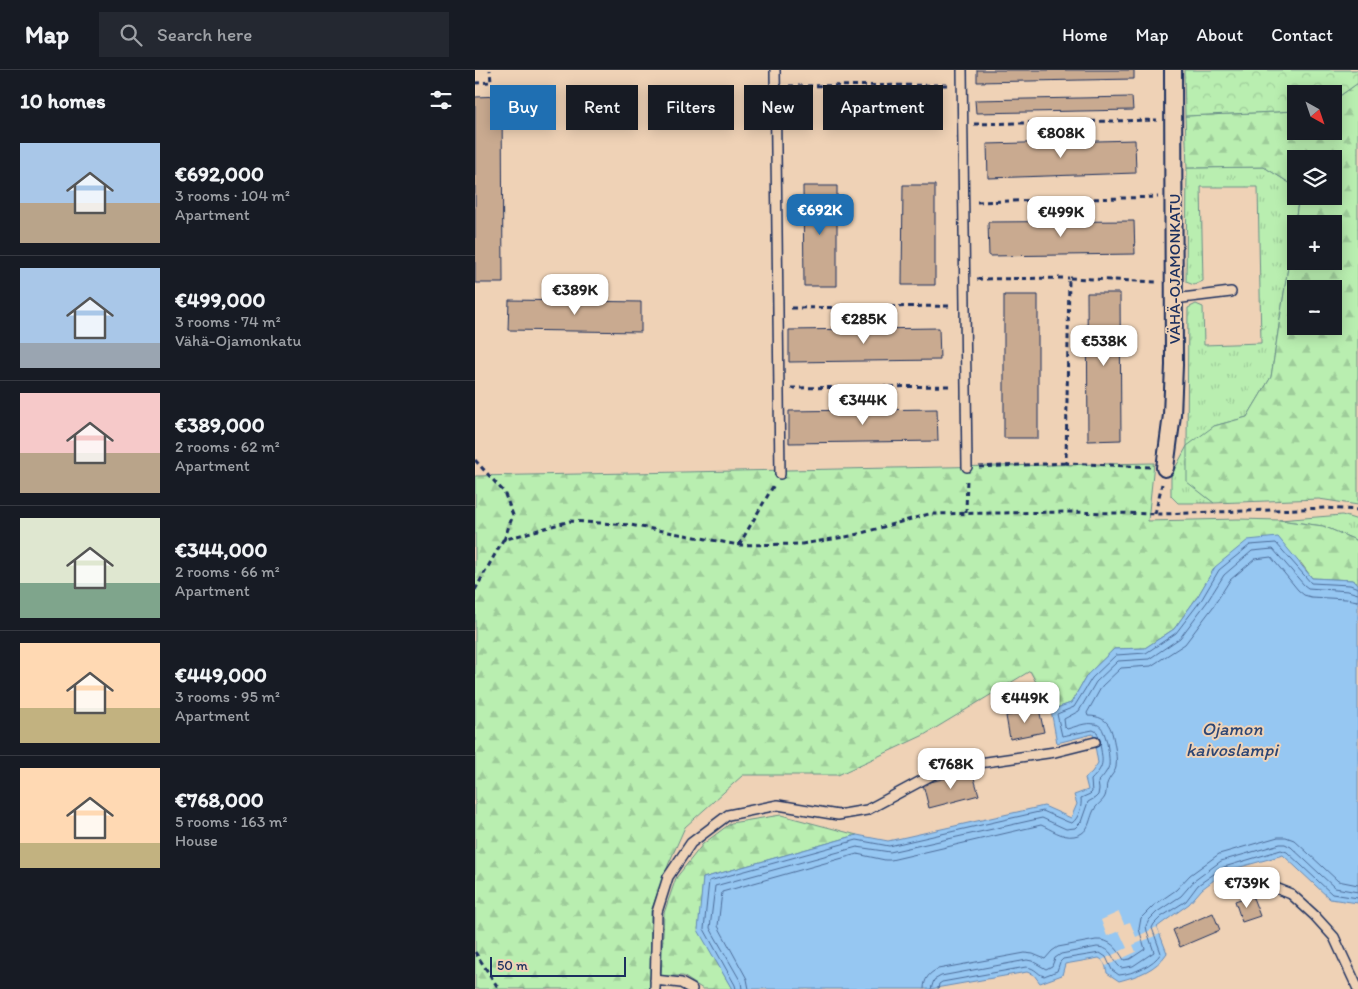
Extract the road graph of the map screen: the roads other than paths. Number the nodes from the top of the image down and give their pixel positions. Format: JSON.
{"nodes":[{"id":1,"x":775,"y":70,"type":"edge"},
{"id":2,"x":962,"y":70,"type":"edge"},
{"id":3,"x":1173,"y":70,"type":"edge"},
{"id":4,"x":1174,"y":291,"type":"junction"},
{"id":5,"x":1231,"y":292,"type":"dead end"},
{"id":6,"x":967,"y":467,"type":"road end"},
{"id":7,"x":1165,"y":468,"type":"road end"},
{"id":8,"x":780,"y":474,"type":"road end"},
{"id":9,"x":1095,"y":742,"type":"dead end"},
{"id":10,"x":1260,"y":882,"type":"dead end"},
{"id":11,"x":1355,"y":973,"type":"edge"},
{"id":12,"x":655,"y":984,"type":"edge"},
{"id":13,"x":692,"y":989,"type":"edge"},
{"id":14,"x":1358,"y":989,"type":"edge"}],
"edges":[{"from":1,"to":8,"type":"lane"},
{"from":2,"to":6,"type":"lane"},
{"from":3,"to":4,"type":"street","name":"VÄHÄ-OJAMONKATU"},
{"from":4,"to":5,"type":"lane"},
{"from":4,"to":7,"type":"street","name":"VÄHÄ-OJAMONKATU"},
{"from":9,"to":12,"type":"lane"},
{"from":10,"to":11,"type":"lane"},
{"from":11,"to":14,"type":"lane"},
{"from":12,"to":13,"type":"lane"}]}
